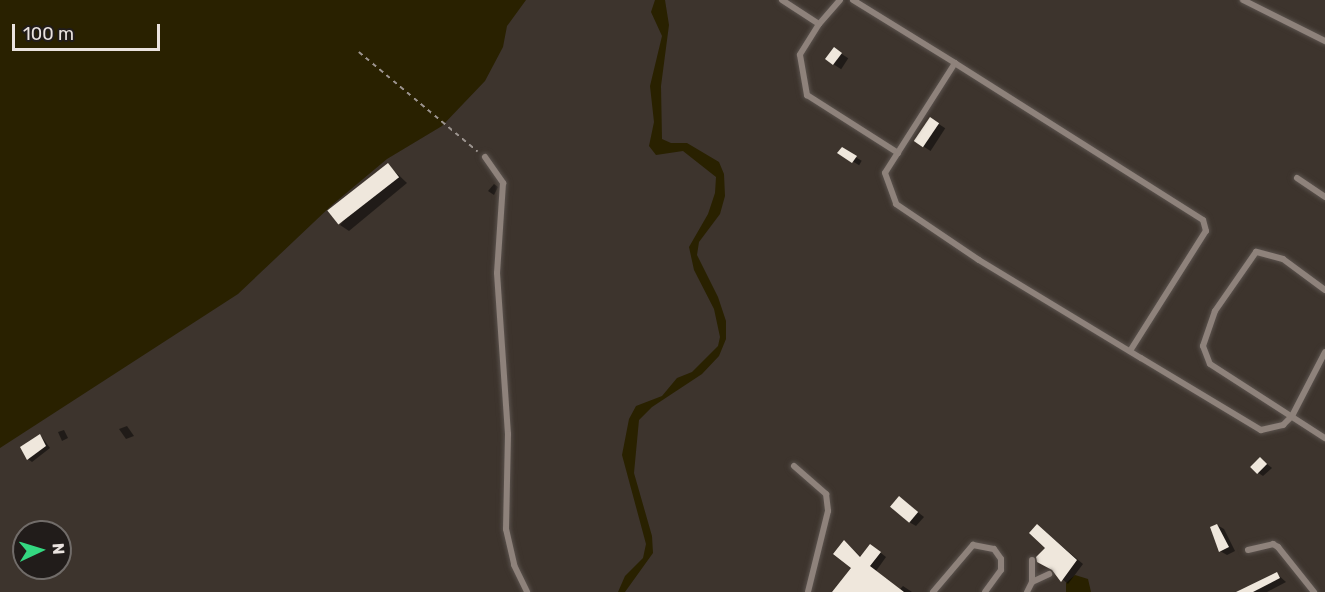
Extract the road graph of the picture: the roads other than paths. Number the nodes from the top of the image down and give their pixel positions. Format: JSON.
{"nodes":[{"id":1,"x":782,"y":0,"type":"edge"},
{"id":2,"x":840,"y":0,"type":"edge"},
{"id":3,"x":853,"y":0,"type":"edge"},
{"id":4,"x":1243,"y":0,"type":"edge"},
{"id":5,"x":819,"y":24,"type":"junction"},
{"id":6,"x":1325,"y":41,"type":"edge"},
{"id":7,"x":955,"y":63,"type":"junction"},
{"id":8,"x":898,"y":153,"type":"junction"},
{"id":9,"x":484,"y":157,"type":"road end"},
{"id":10,"x":1297,"y":178,"type":"dead end"},
{"id":11,"x":1325,"y":197,"type":"edge"},
{"id":12,"x":1325,"y":290,"type":"edge"},
{"id":13,"x":1130,"y":351,"type":"junction"},
{"id":14,"x":1325,"y":352,"type":"edge"},
{"id":15,"x":1292,"y":416,"type":"junction"},
{"id":16,"x":1325,"y":438,"type":"edge"},
{"id":17,"x":794,"y":466,"type":"dead end"},
{"id":18,"x":1248,"y":550,"type":"dead end"},
{"id":19,"x":1032,"y":560,"type":"dead end"},
{"id":20,"x":1049,"y":574,"type":"dead end"},
{"id":21,"x":1032,"y":582,"type":"junction"},
{"id":22,"x":527,"y":592,"type":"edge"},
{"id":23,"x":808,"y":592,"type":"edge"},
{"id":24,"x":933,"y":592,"type":"edge"},
{"id":25,"x":985,"y":592,"type":"edge"},
{"id":26,"x":1027,"y":592,"type":"edge"},
{"id":27,"x":1314,"y":592,"type":"edge"}],
"edges":[{"from":1,"to":5,"type":"lane"},
{"from":2,"to":5,"type":"lane"},
{"from":3,"to":7,"type":"lane"},
{"from":4,"to":6,"type":"lane"},
{"from":5,"to":8,"type":"lane"},
{"from":7,"to":8,"type":"lane"},
{"from":7,"to":13,"type":"lane"},
{"from":8,"to":13,"type":"lane"},
{"from":9,"to":22,"type":"lane"},
{"from":10,"to":11,"type":"lane"},
{"from":12,"to":15,"type":"lane"},
{"from":13,"to":15,"type":"lane"},
{"from":14,"to":15,"type":"lane"},
{"from":15,"to":16,"type":"lane"},
{"from":17,"to":23,"type":"lane"},
{"from":18,"to":27,"type":"lane"},
{"from":19,"to":21,"type":"lane"},
{"from":20,"to":21,"type":"lane"},
{"from":21,"to":26,"type":"lane"},
{"from":24,"to":25,"type":"lane"}]}
